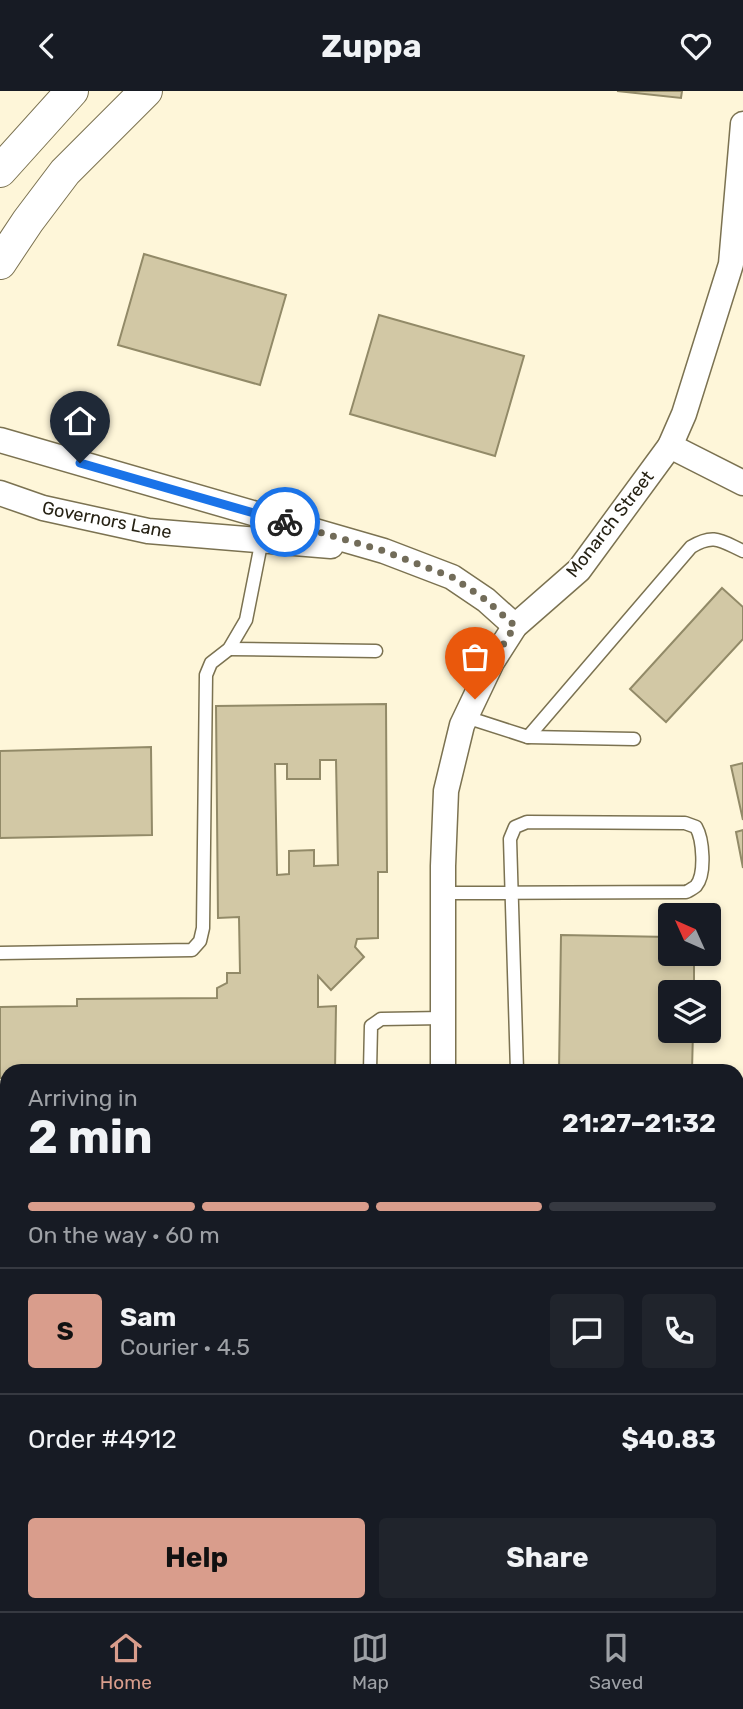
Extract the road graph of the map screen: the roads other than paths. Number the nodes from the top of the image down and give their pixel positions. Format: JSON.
{"nodes":[{"id":1,"x":72,"y":91,"type":"edge"},
{"id":2,"x":146,"y":91,"type":"edge"},
{"id":3,"x":743,"y":124,"type":"edge"},
{"id":4,"x":0,"y":171,"type":"edge"},
{"id":5,"x":0,"y":263,"type":"edge"},
{"id":6,"x":0,"y":440,"type":"edge"},
{"id":7,"x":670,"y":446,"type":"junction"},
{"id":8,"x":743,"y":482,"type":"edge"},
{"id":9,"x":0,"y":493,"type":"edge"},
{"id":10,"x":264,"y":529,"type":"junction"},
{"id":11,"x":743,"y":551,"type":"edge"},
{"id":12,"x":515,"y":626,"type":"junction"},
{"id":13,"x":229,"y":649,"type":"junction"},
{"id":14,"x":376,"y":651,"type":"dead end"},
{"id":15,"x":466,"y":717,"type":"junction"},
{"id":16,"x":528,"y":737,"type":"junction"},
{"id":17,"x":634,"y":739,"type":"dead end"},
{"id":18,"x":511,"y":892,"type":"junction"},
{"id":19,"x":443,"y":893,"type":"junction"},
{"id":20,"x":0,"y":953,"type":"edge"},
{"id":21,"x":443,"y":1018,"type":"junction"},
{"id":22,"x":370,"y":1064,"type":"edge"},
{"id":23,"x":443,"y":1064,"type":"edge"},
{"id":24,"x":517,"y":1064,"type":"edge"}],
"edges":[{"from":1,"to":4,"type":"street"},
{"from":2,"to":5,"type":"street"},
{"from":3,"to":7,"type":"street","name":"Monarch Street"},
{"from":6,"to":10,"type":"street","name":"Governors Lane"},
{"from":7,"to":8,"type":"street"},
{"from":7,"to":12,"type":"street","name":"Monarch Street"},
{"from":9,"to":10,"type":"street","name":"Governors Lane"},
{"from":10,"to":12,"type":"street","name":"Governors Lane"},
{"from":10,"to":13,"type":"lane"},
{"from":11,"to":16,"type":"lane"},
{"from":12,"to":15,"type":"street","name":"Monarch Street"},
{"from":13,"to":14,"type":"lane"},
{"from":13,"to":20,"type":"lane"},
{"from":15,"to":16,"type":"lane"},
{"from":15,"to":19,"type":"street","name":"Monarch Street"},
{"from":16,"to":17,"type":"lane"},
{"from":18,"to":18,"type":"lane"},
{"from":18,"to":19,"type":"lane"},
{"from":18,"to":24,"type":"lane"},
{"from":19,"to":21,"type":"street","name":"Monarch Street"},
{"from":21,"to":22,"type":"lane"},
{"from":21,"to":23,"type":"street","name":"Monarch Street"}]}
